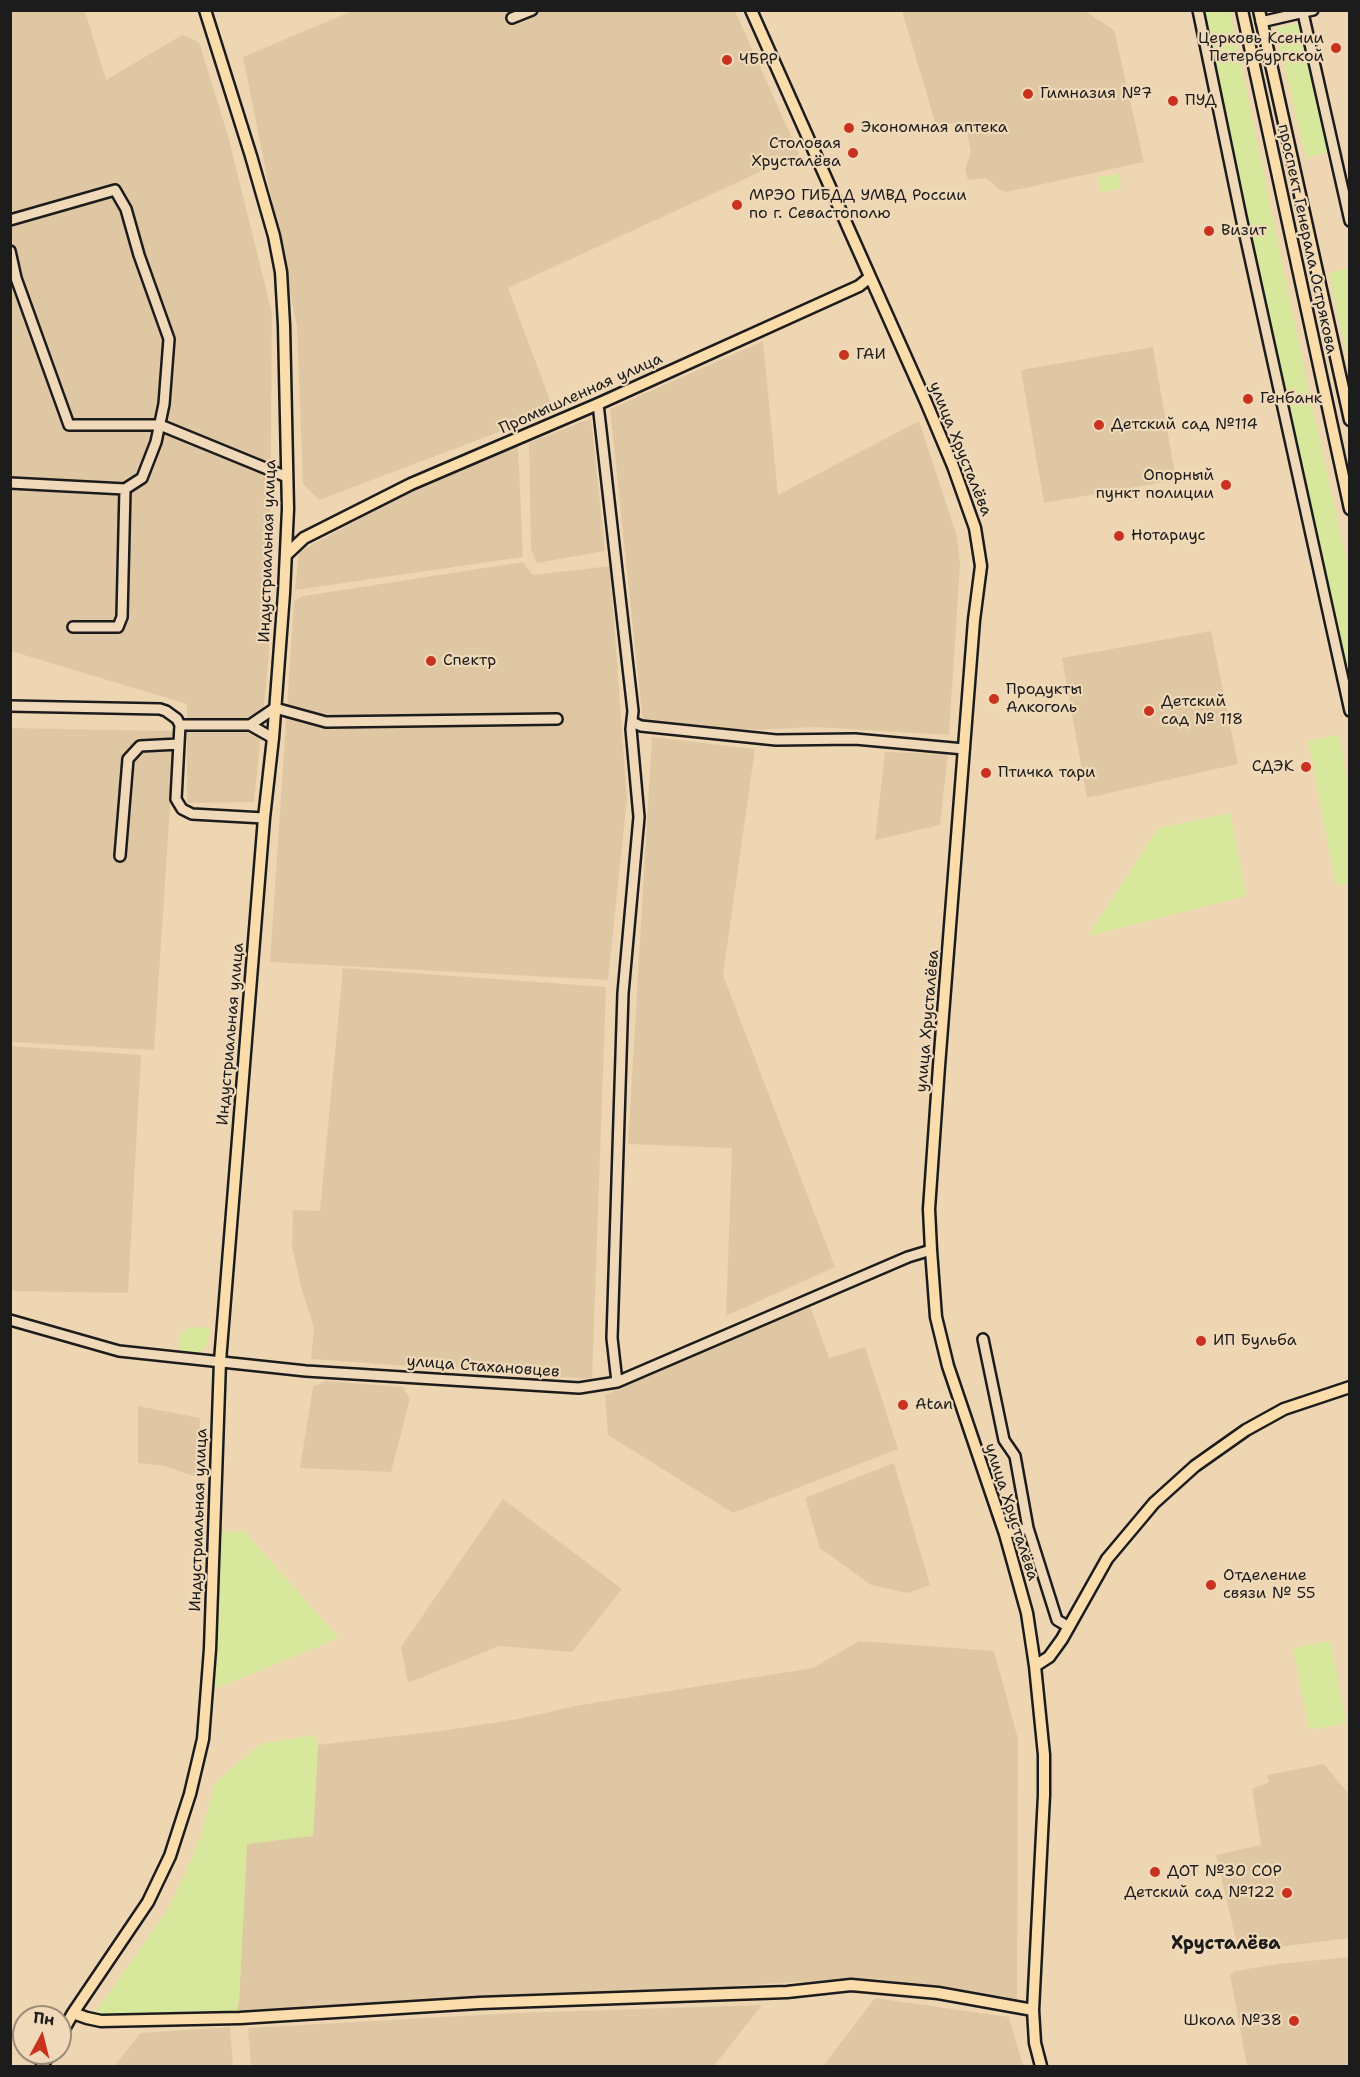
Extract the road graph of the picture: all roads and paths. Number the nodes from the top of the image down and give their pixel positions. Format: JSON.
{"nodes":[{"id":1,"x":205,"y":10,"type":"edge"},
{"id":2,"x":532,"y":10,"type":"edge"},
{"id":3,"x":752,"y":10,"type":"edge"},
{"id":4,"x":1198,"y":10,"type":"edge"},
{"id":5,"x":1242,"y":10,"type":"edge"},
{"id":6,"x":1313,"y":10,"type":"edge"},
{"id":7,"x":1303,"y":13,"type":"junction"},
{"id":8,"x":1260,"y":16,"type":"edge"},
{"id":9,"x":512,"y":18,"type":"dead end"},
{"id":10,"x":10,"y":220,"type":"edge"},
{"id":11,"x":1350,"y":221,"type":"edge"},
{"id":12,"x":10,"y":251,"type":"edge"},
{"id":13,"x":870,"y":277,"type":"junction"},
{"id":14,"x":598,"y":404,"type":"junction"},
{"id":15,"x":1350,"y":420,"type":"edge"},
{"id":16,"x":160,"y":424,"type":"junction"},
{"id":17,"x":287,"y":477,"type":"junction"},
{"id":18,"x":10,"y":483,"type":"edge"},
{"id":19,"x":125,"y":489,"type":"junction"},
{"id":20,"x":288,"y":509,"type":"junction"},
{"id":21,"x":1350,"y":509,"type":"edge"},
{"id":22,"x":304,"y":538,"type":"junction"},
{"id":23,"x":286,"y":555,"type":"junction"},
{"id":24,"x":73,"y":627,"type":"dead end"},
{"id":25,"x":10,"y":706,"type":"edge"},
{"id":26,"x":275,"y":708,"type":"junction"},
{"id":27,"x":1350,"y":711,"type":"edge"},
{"id":28,"x":557,"y":719,"type":"dead end"},
{"id":29,"x":632,"y":722,"type":"junction"},
{"id":30,"x":180,"y":725,"type":"junction"},
{"id":31,"x":250,"y":725,"type":"junction"},
{"id":32,"x":273,"y":738,"type":"junction"},
{"id":33,"x":179,"y":744,"type":"junction"},
{"id":34,"x":964,"y":749,"type":"junction"},
{"id":35,"x":264,"y":818,"type":"junction"},
{"id":36,"x":120,"y":856,"type":"dead end"},
{"id":37,"x":931,"y":1250,"type":"junction"},
{"id":38,"x":10,"y":1320,"type":"edge"},
{"id":39,"x":984,"y":1339,"type":"dead end"},
{"id":40,"x":219,"y":1361,"type":"junction"},
{"id":41,"x":617,"y":1382,"type":"junction"},
{"id":42,"x":1350,"y":1387,"type":"edge"},
{"id":43,"x":1028,"y":1528,"type":"junction"},
{"id":44,"x":1005,"y":1534,"type":"junction"},
{"id":45,"x":1069,"y":1628,"type":"junction"},
{"id":46,"x":1035,"y":1666,"type":"junction"},
{"id":47,"x":1033,"y":2010,"type":"junction"},
{"id":48,"x":73,"y":2013,"type":"joint"},
{"id":49,"x":1041,"y":2067,"type":"edge"}],
"edges":[{"from":1,"to":17,"type":"main road","name":"Индустриальная улица"},
{"from":2,"to":9,"type":"street"},
{"from":3,"to":13,"type":"main road","name":"улица Хрусталёва"},
{"from":4,"to":27,"type":"street"},
{"from":5,"to":21,"type":"main road","name":"проспект Генерала Острякова"},
{"from":6,"to":7,"type":"street"},
{"from":7,"to":8,"type":"street"},
{"from":7,"to":11,"type":"street"},
{"from":8,"to":15,"type":"main road","name":"проспект Генерала Острякова"},
{"from":10,"to":16,"type":"street"},
{"from":12,"to":16,"type":"street"},
{"from":13,"to":14,"type":"main road","name":"Промышленная улица"},
{"from":13,"to":34,"type":"main road","name":"улица Хрусталёва"},
{"from":14,"to":22,"type":"main road","name":"Промышленная улица"},
{"from":14,"to":29,"type":"street"},
{"from":16,"to":17,"type":"street"},
{"from":16,"to":19,"type":"street"},
{"from":17,"to":20,"type":"main road","name":"Индустриальная улица"},
{"from":18,"to":19,"type":"street"},
{"from":19,"to":24,"type":"street"},
{"from":20,"to":22,"type":"main road"},
{"from":20,"to":23,"type":"main road","name":"Индустриальная улица"},
{"from":22,"to":23,"type":"main road","name":"Промышленная улица"},
{"from":23,"to":26,"type":"main road","name":"Индустриальная улица"},
{"from":25,"to":30,"type":"street"},
{"from":26,"to":28,"type":"street"},
{"from":26,"to":31,"type":"street"},
{"from":26,"to":32,"type":"main road","name":"Индустриальная улица"},
{"from":29,"to":34,"type":"street"},
{"from":29,"to":41,"type":"street"},
{"from":30,"to":31,"type":"street"},
{"from":30,"to":33,"type":"street"},
{"from":31,"to":32,"type":"street"},
{"from":32,"to":35,"type":"main road","name":"Индустриальная улица"},
{"from":33,"to":35,"type":"street"},
{"from":33,"to":36,"type":"street"},
{"from":34,"to":37,"type":"main road","name":"улица Хрусталёва"},
{"from":35,"to":40,"type":"main road","name":"Индустриальная улица"},
{"from":37,"to":41,"type":"street","name":"улица Стахановцев"},
{"from":37,"to":44,"type":"main road","name":"улица Хрусталёва"},
{"from":38,"to":40,"type":"street","name":"улица Стахановцев"},
{"from":39,"to":43,"type":"street"},
{"from":40,"to":41,"type":"street","name":"улица Стахановцев"},
{"from":40,"to":48,"type":"main road","name":"Индустриальная улица"},
{"from":42,"to":45,"type":"main road"},
{"from":43,"to":44,"type":"street"},
{"from":43,"to":45,"type":"street"},
{"from":44,"to":46,"type":"main road","name":"улица Хрусталёва"},
{"from":45,"to":46,"type":"main road"},
{"from":46,"to":47,"type":"main road","name":"улица Хрусталёва"},
{"from":47,"to":48,"type":"main road"},
{"from":47,"to":49,"type":"main road","name":"улица Хрусталёва"}]}
